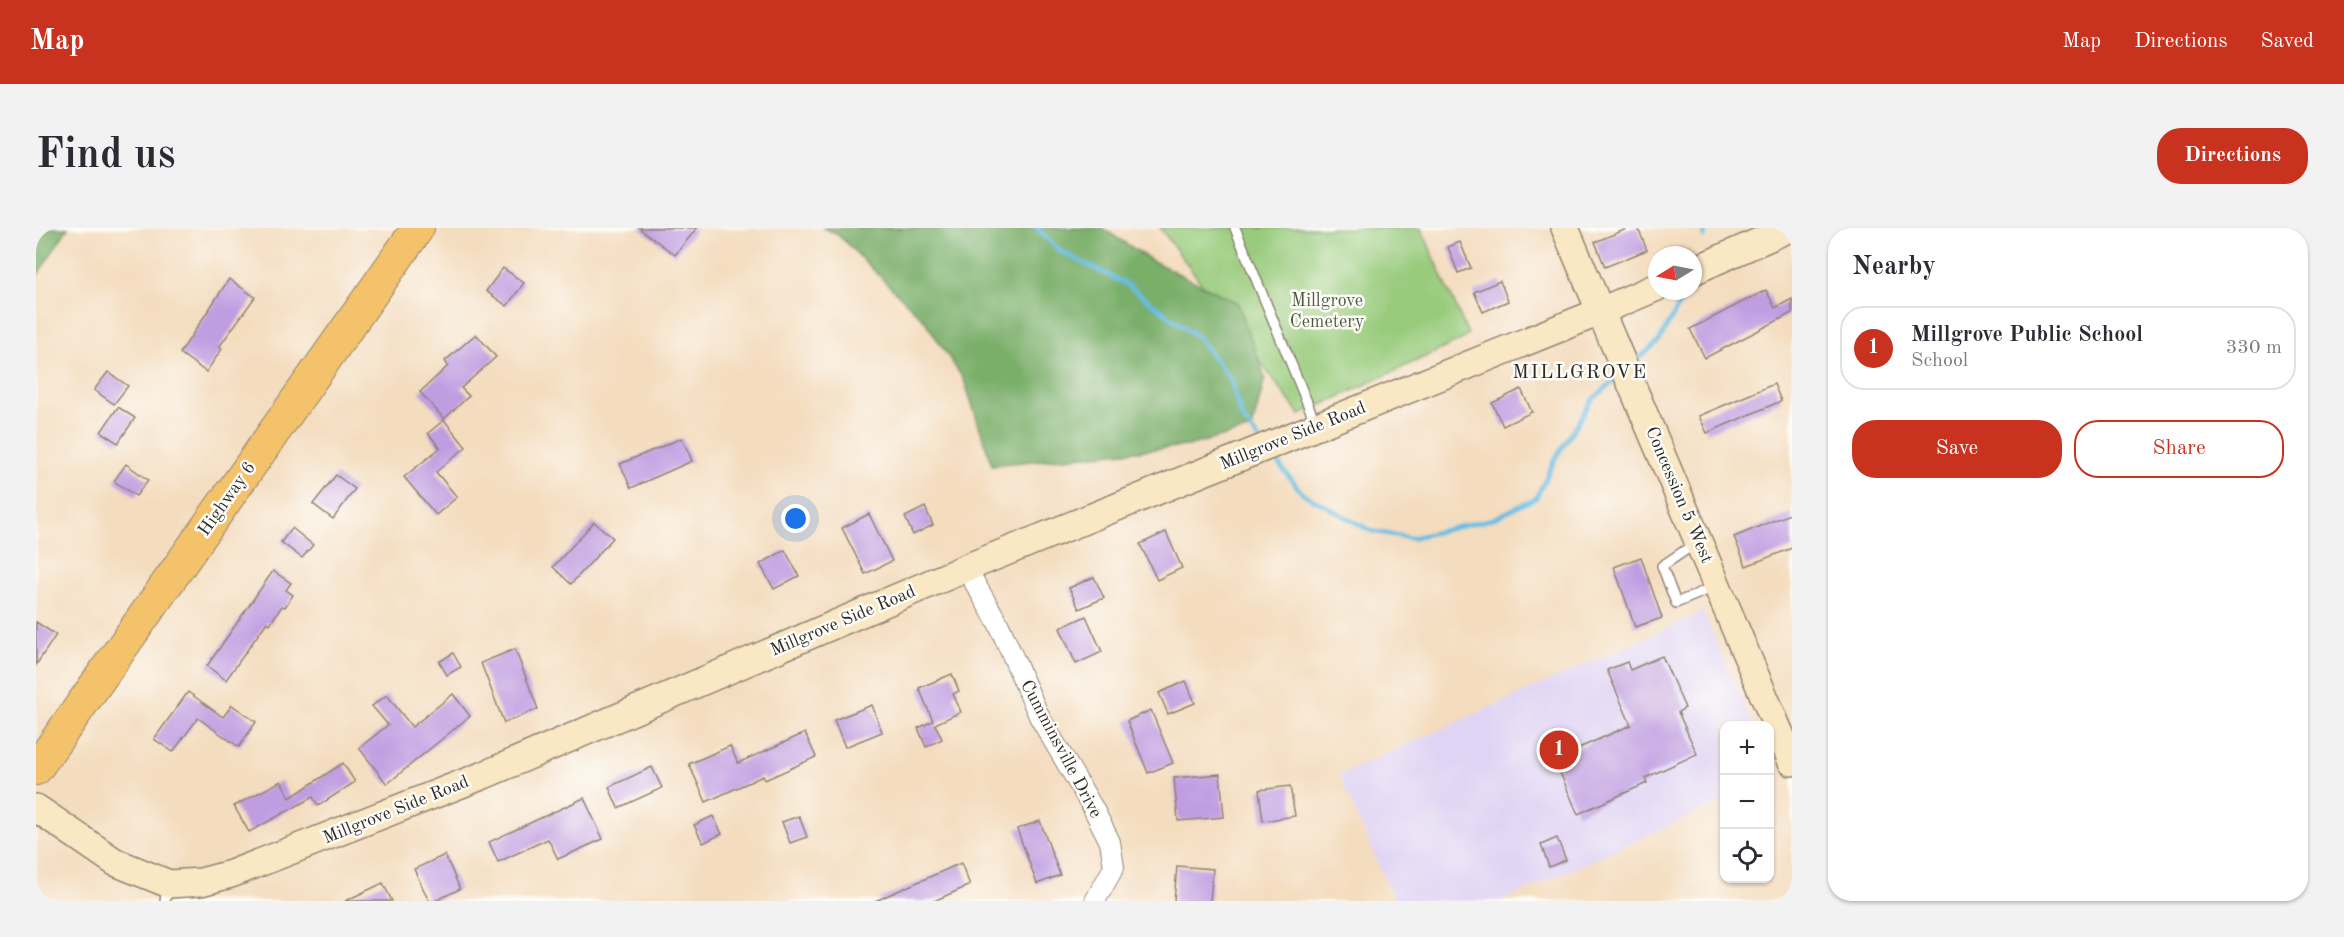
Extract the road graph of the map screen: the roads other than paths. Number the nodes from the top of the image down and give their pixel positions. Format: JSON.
{"nodes":[{"id":1,"x":418,"y":228,"type":"edge"},
{"id":2,"x":1235,"y":228,"type":"edge"},
{"id":3,"x":1565,"y":228,"type":"edge"},
{"id":4,"x":1790,"y":228,"type":"edge"},
{"id":5,"x":1702,"y":267,"type":"edge"},
{"id":6,"x":1648,"y":291,"type":"edge"},
{"id":7,"x":1601,"y":312,"type":"junction"},
{"id":8,"x":1317,"y":426,"type":"junction"},
{"id":9,"x":1698,"y":541,"type":"junction"},
{"id":10,"x":966,"y":568,"type":"junction"},
{"id":11,"x":1717,"y":585,"type":"junction"},
{"id":12,"x":1792,"y":762,"type":"edge"},
{"id":13,"x":36,"y":770,"type":"edge"},
{"id":14,"x":36,"y":808,"type":"edge"},
{"id":15,"x":167,"y":892,"type":"edge"},
{"id":16,"x":1095,"y":901,"type":"edge"}],
"edges":[{"from":1,"to":13,"type":"highway","name":"Highway 6"},
{"from":2,"to":8,"type":"lane"},
{"from":3,"to":7,"type":"main road","name":"Concession 5 West"},
{"from":4,"to":5,"type":"main road"},
{"from":6,"to":7,"type":"main road","name":"Millgrove Side Road"},
{"from":7,"to":8,"type":"main road","name":"Millgrove Side Road"},
{"from":7,"to":9,"type":"main road","name":"Concession 5 West"},
{"from":8,"to":10,"type":"main road","name":"Millgrove Side Road"},
{"from":9,"to":11,"type":"main road","name":"Concession 5 West"},
{"from":9,"to":11,"type":"lane"},
{"from":10,"to":15,"type":"main road","name":"Millgrove Side Road"},
{"from":10,"to":16,"type":"street","name":"Cumminsville Drive"},
{"from":11,"to":12,"type":"main road","name":"Concession 5 West"},
{"from":14,"to":15,"type":"main road","name":"Millgrove Side Road"}]}
